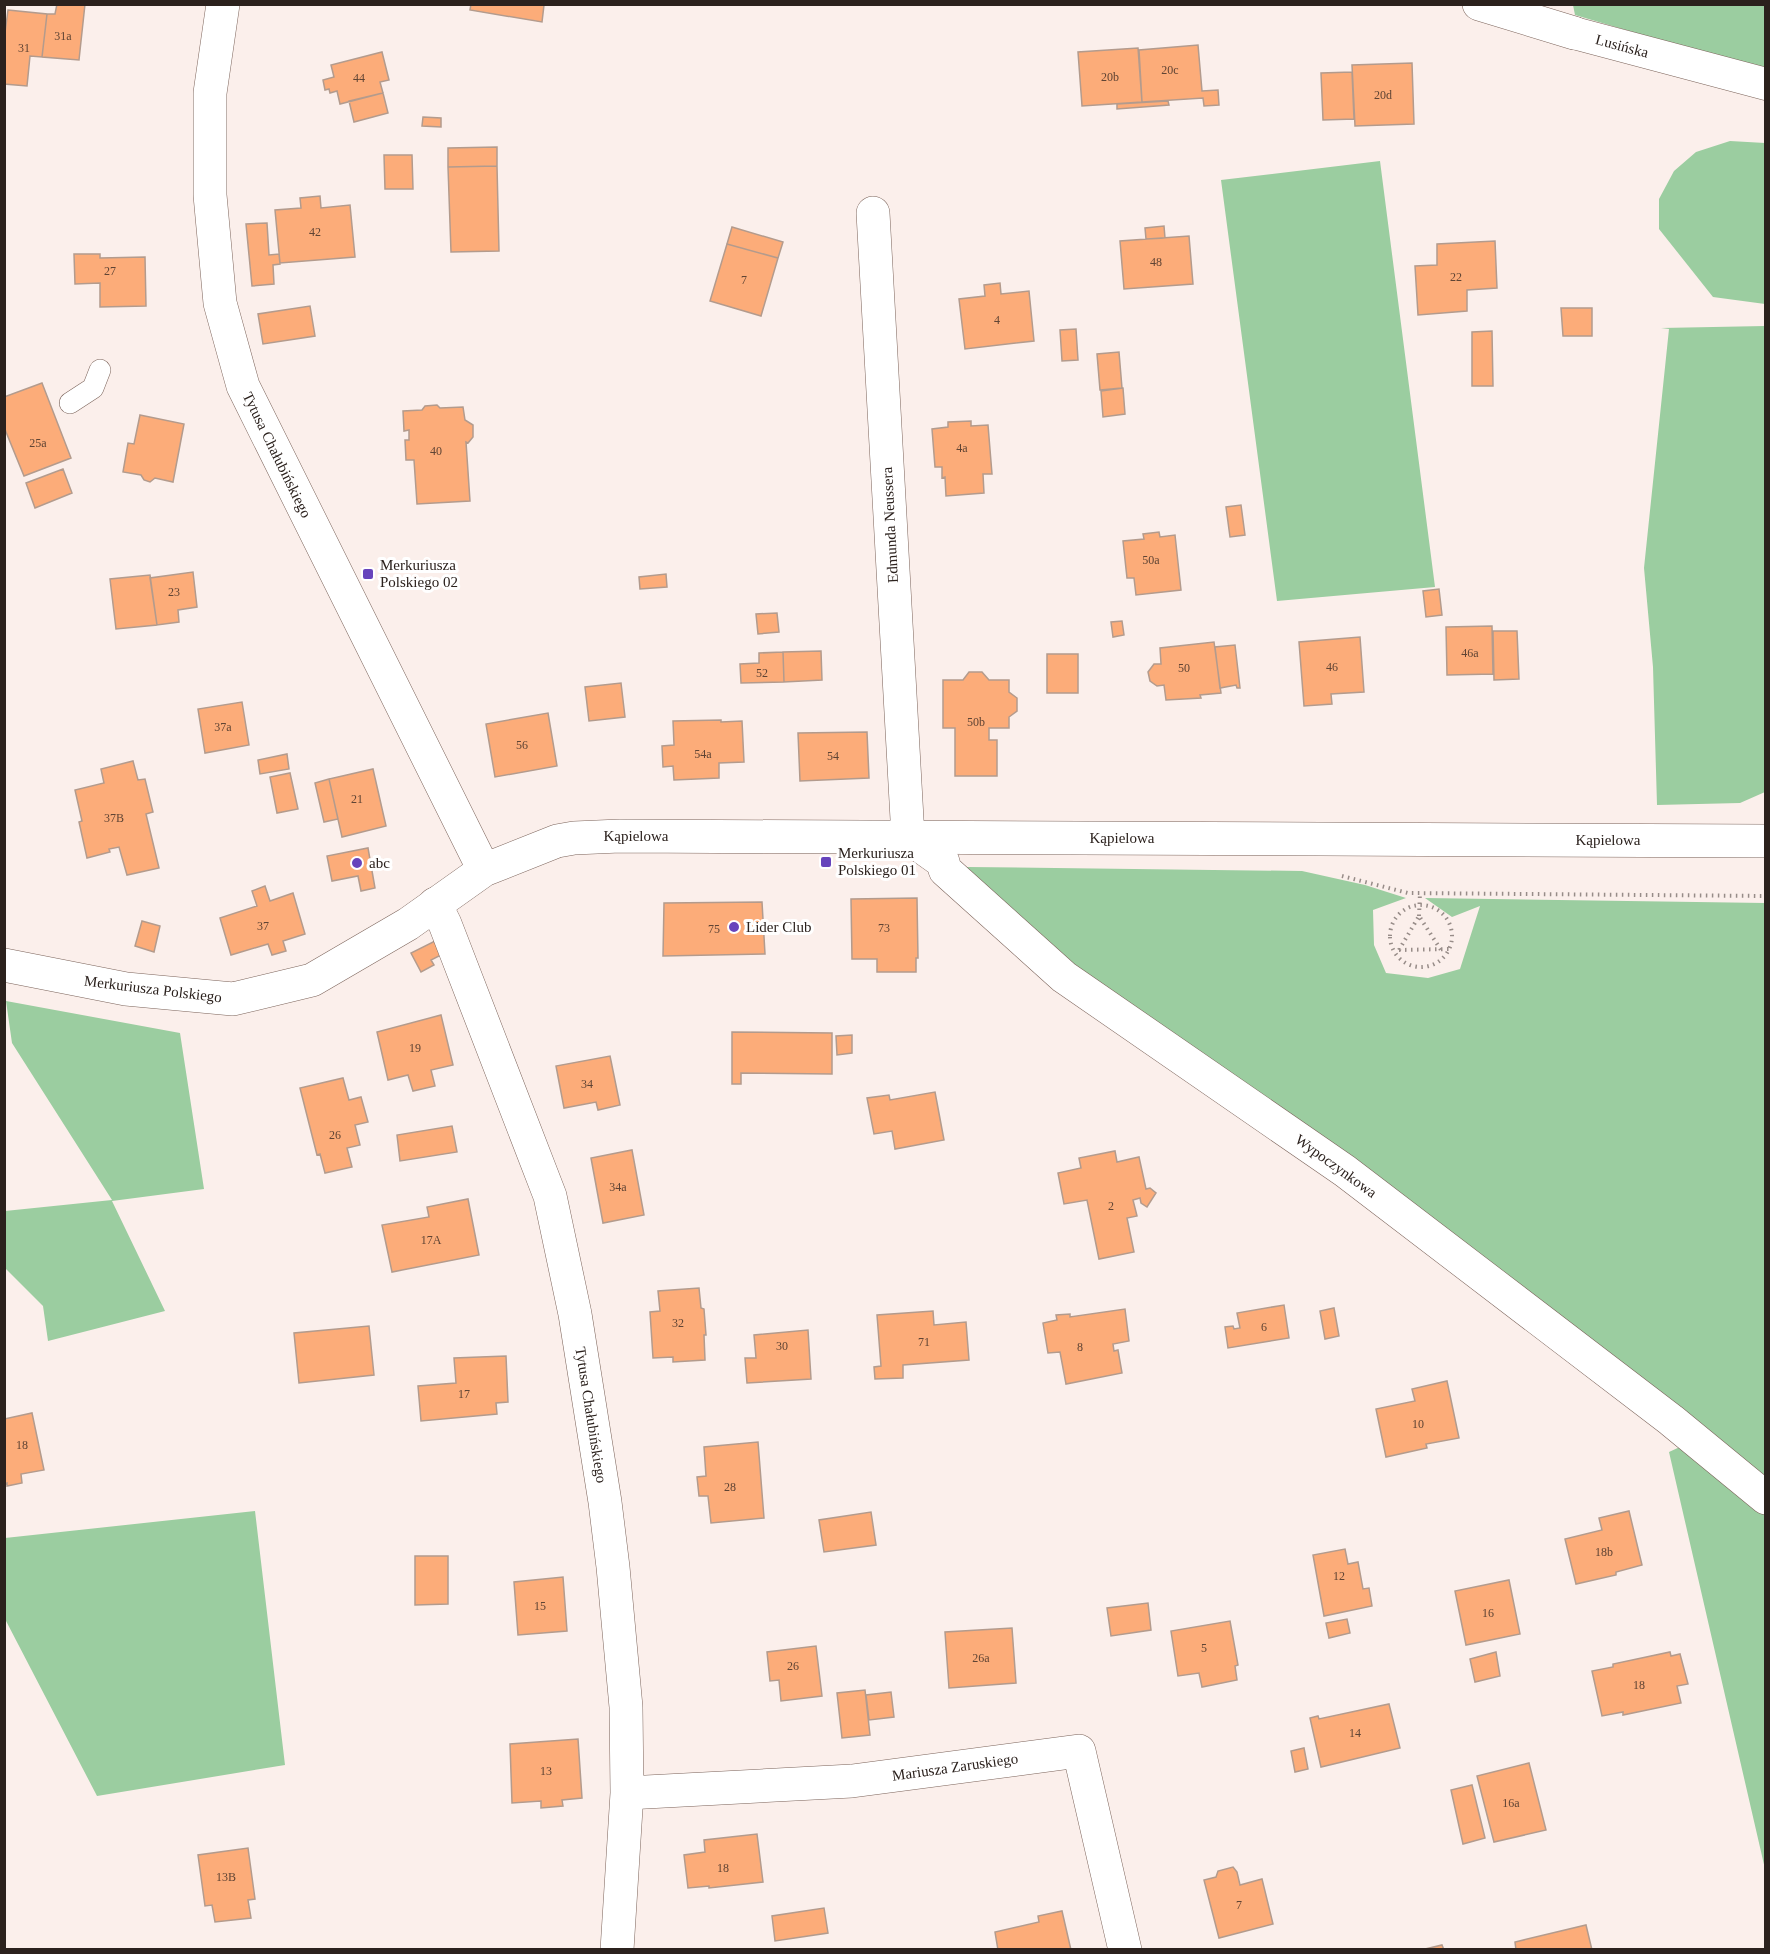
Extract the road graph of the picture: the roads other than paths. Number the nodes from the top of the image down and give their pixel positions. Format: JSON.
{"nodes":[{"id":1,"x":223,"y":4,"type":"edge"},
{"id":2,"x":1479,"y":4,"type":"edge"},
{"id":3,"x":1574,"y":33,"type":"joint"},
{"id":4,"x":1766,"y":84,"type":"edge"},
{"id":5,"x":873,"y":213,"type":"dead end"},
{"id":6,"x":100,"y":370,"type":"dead end"},
{"id":7,"x":70,"y":403,"type":"dead end"},
{"id":8,"x":908,"y":837,"type":"junction"},
{"id":9,"x":1766,"y":841,"type":"edge"},
{"id":10,"x":484,"y":870,"type":"junction"},
{"id":11,"x":435,"y":904,"type":"junction"},
{"id":12,"x":4,"y":965,"type":"edge"},
{"id":13,"x":1766,"y":1498,"type":"edge"},
{"id":14,"x":627,"y":1793,"type":"junction"},
{"id":15,"x":617,"y":1950,"type":"edge"},
{"id":16,"x":1125,"y":1950,"type":"edge"}],
"edges":[{"from":1,"to":10,"type":"street","name":"Tytusa Chałubińskiego"},
{"from":2,"to":3,"type":"street","name":"Lusińska"},
{"from":3,"to":4,"type":"street","name":"Lusińska"},
{"from":5,"to":8,"type":"street","name":"Edmunda Neussera"},
{"from":6,"to":7,"type":"lane"},
{"from":8,"to":9,"type":"street","name":"Kąpielowa"},
{"from":8,"to":10,"type":"street","name":"Kąpielowa"},
{"from":8,"to":13,"type":"street","name":"Wypoczynkowa"},
{"from":10,"to":11,"type":"street","name":"Merkuriusza Polskiego"},
{"from":11,"to":12,"type":"street","name":"Merkuriusza Polskiego"},
{"from":11,"to":14,"type":"street","name":"Tytusa Chałubińskiego"},
{"from":14,"to":15,"type":"street","name":"Tytusa Chałubińskiego"},
{"from":14,"to":16,"type":"street","name":"Mariusza Zaruskiego"}]}
